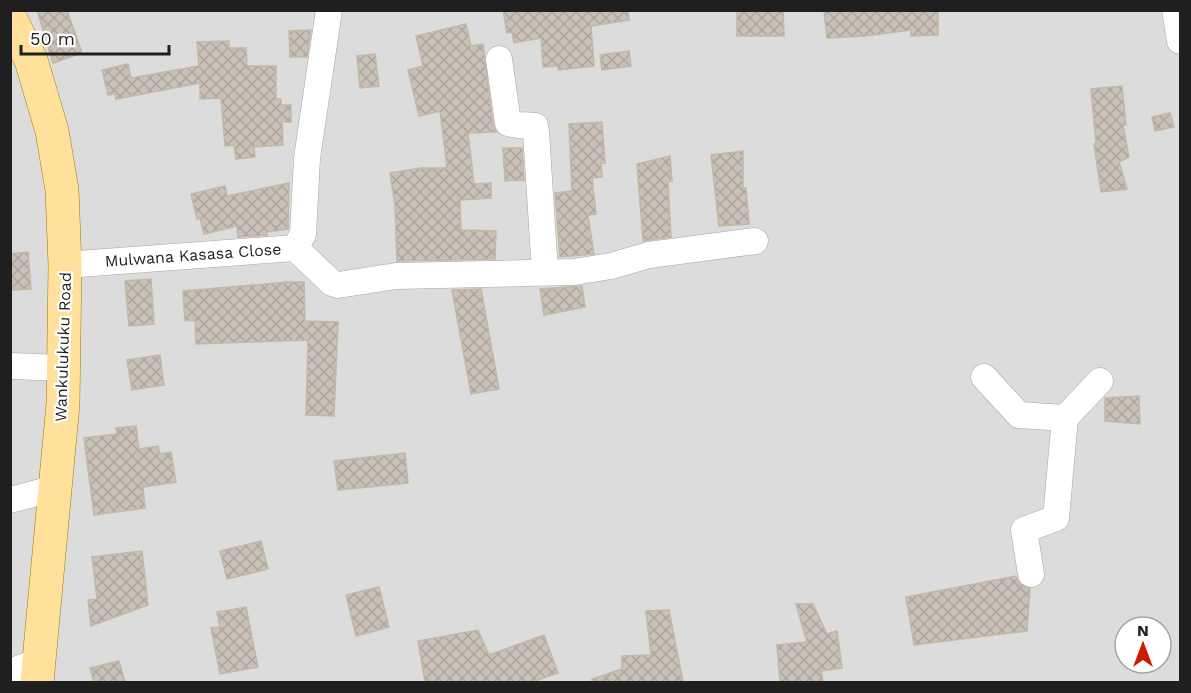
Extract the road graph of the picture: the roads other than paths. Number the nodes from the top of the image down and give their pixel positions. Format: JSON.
{"nodes":[{"id":1,"x":329,"y":10,"type":"edge"},
{"id":2,"x":1175,"y":10,"type":"edge"},
{"id":3,"x":10,"y":18,"type":"edge"},
{"id":4,"x":1180,"y":41,"type":"edge"},
{"id":5,"x":499,"y":60,"type":"dead end"},
{"id":6,"x":755,"y":241,"type":"dead end"},
{"id":7,"x":295,"y":248,"type":"junction"},
{"id":8,"x":65,"y":265,"type":"junction"},
{"id":9,"x":545,"y":272,"type":"junction"},
{"id":10,"x":10,"y":366,"type":"edge"},
{"id":11,"x":63,"y":368,"type":"junction"},
{"id":12,"x":984,"y":377,"type":"dead end"},
{"id":13,"x":1100,"y":381,"type":"dead end"},
{"id":14,"x":1065,"y":418,"type":"junction"},
{"id":15,"x":56,"y":488,"type":"junction"},
{"id":16,"x":10,"y":500,"type":"edge"},
{"id":17,"x":1030,"y":574,"type":"dead end"},
{"id":18,"x":29,"y":672,"type":"edge"}],
"edges":[{"from":1,"to":7,"type":"street","name":"Mulwana Kasasa Close"},
{"from":2,"to":4,"type":"street"},
{"from":3,"to":8,"type":"main road","name":"Wankulukuku Road"},
{"from":5,"to":9,"type":"street"},
{"from":6,"to":9,"type":"street"},
{"from":7,"to":8,"type":"street","name":"Mulwana Kasasa Close"},
{"from":7,"to":9,"type":"street"},
{"from":8,"to":11,"type":"main road","name":"Wankulukuku Road"},
{"from":10,"to":11,"type":"street"},
{"from":11,"to":15,"type":"main road","name":"Wankulukuku Road"},
{"from":12,"to":14,"type":"street"},
{"from":13,"to":14,"type":"street"},
{"from":14,"to":17,"type":"street"},
{"from":15,"to":16,"type":"street"},
{"from":15,"to":18,"type":"main road","name":"Wankulukuku Road"}]}
